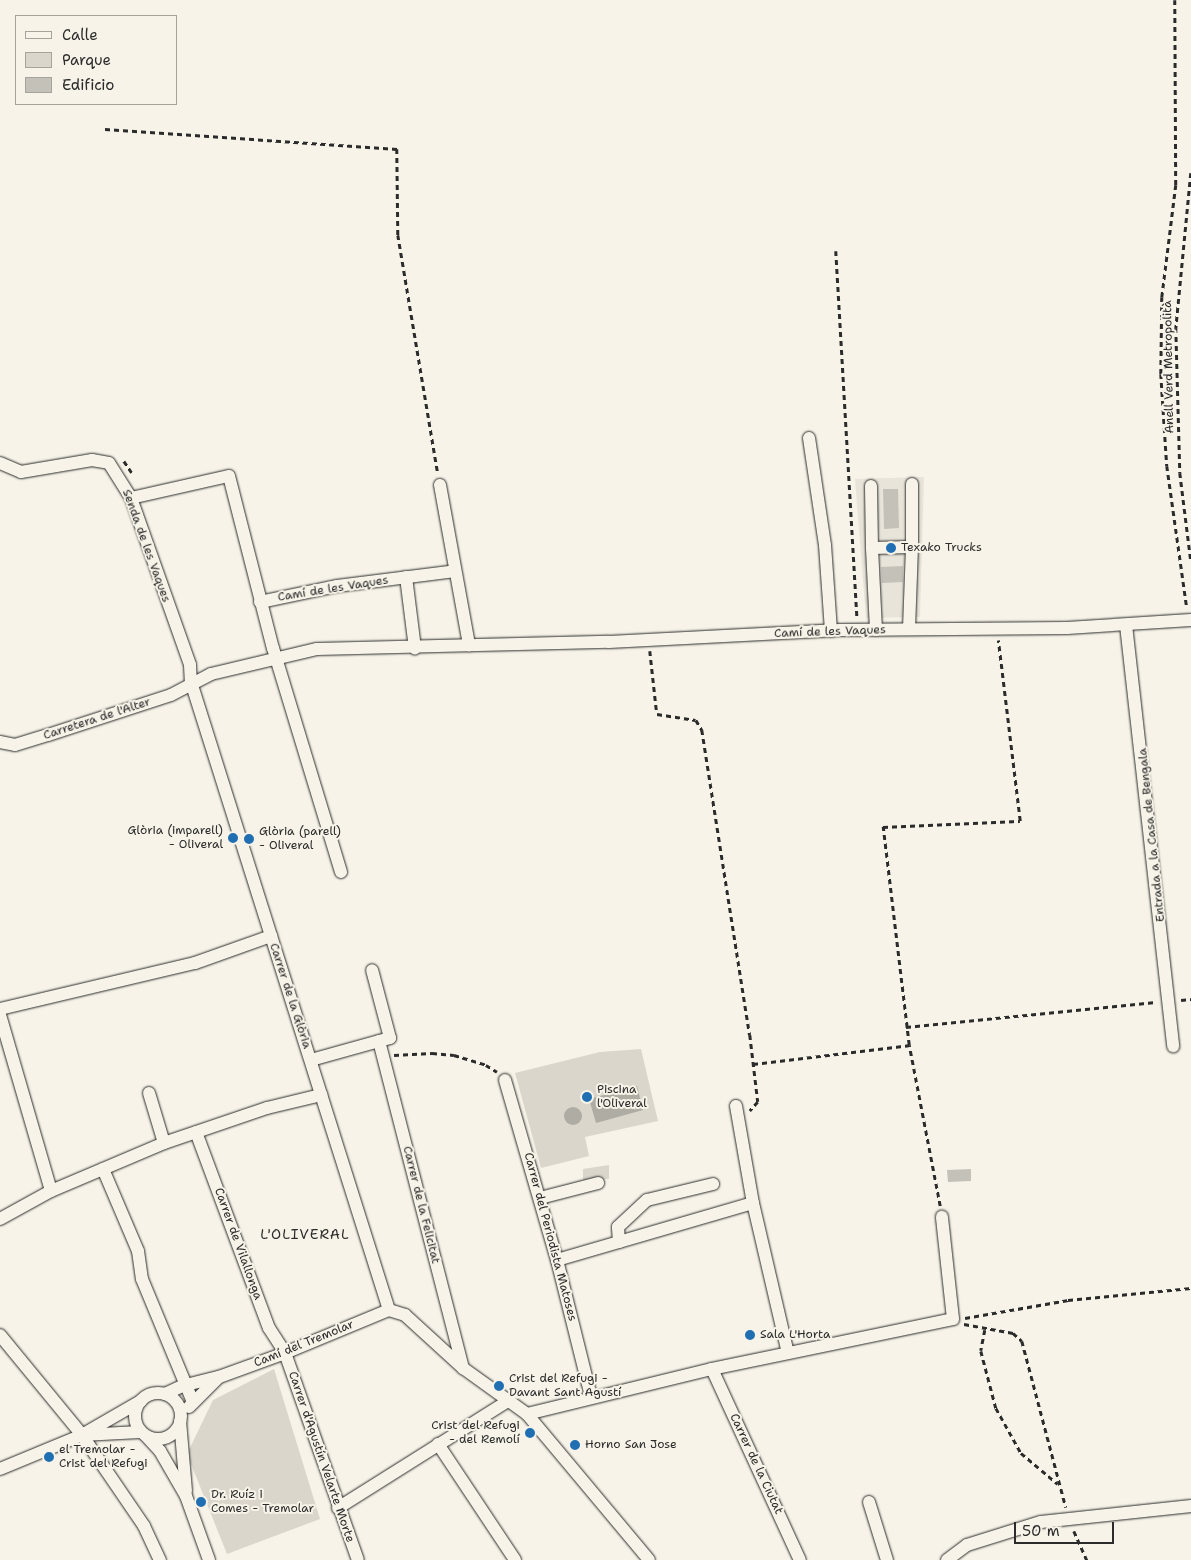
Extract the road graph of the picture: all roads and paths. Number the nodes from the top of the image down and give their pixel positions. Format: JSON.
{"nodes":[{"id":1,"x":1175,"y":0,"type":"edge"},
{"id":2,"x":105,"y":129,"type":"dead end"},
{"id":3,"x":1191,"y":173,"type":"edge"},
{"id":4,"x":836,"y":251,"type":"dead end"},
{"id":5,"x":809,"y":438,"type":"dead end"},
{"id":6,"x":0,"y":463,"type":"edge"},
{"id":7,"x":912,"y":484,"type":"dead end"},
{"id":8,"x":440,"y":486,"type":"joint"},
{"id":9,"x":871,"y":486,"type":"dead end"},
{"id":10,"x":131,"y":498,"type":"junction"},
{"id":11,"x":912,"y":546,"type":"junction"},
{"id":12,"x":872,"y":548,"type":"junction"},
{"id":13,"x":1191,"y":561,"type":"edge"},
{"id":14,"x":455,"y":571,"type":"junction"},
{"id":15,"x":406,"y":577,"type":"junction"},
{"id":16,"x":260,"y":602,"type":"junction"},
{"id":17,"x":1190,"y":620,"type":"edge"},
{"id":18,"x":1126,"y":625,"type":"junction"},
{"id":19,"x":997,"y":628,"type":"junction"},
{"id":20,"x":909,"y":629,"type":"junction"},
{"id":21,"x":831,"y":630,"type":"junction"},
{"id":22,"x":857,"y":630,"type":"junction"},
{"id":23,"x":876,"y":630,"type":"junction"},
{"id":24,"x":648,"y":640,"type":"junction"},
{"id":25,"x":469,"y":645,"type":"junction"},
{"id":26,"x":415,"y":648,"type":"junction"},
{"id":27,"x":276,"y":657,"type":"junction"},
{"id":28,"x":191,"y":682,"type":"junction"},
{"id":29,"x":0,"y":742,"type":"edge"},
{"id":30,"x":341,"y":872,"type":"dead end"},
{"id":31,"x":271,"y":936,"type":"junction"},
{"id":32,"x":372,"y":970,"type":"dead end"},
{"id":33,"x":1168,"y":1000,"type":"junction"},
{"id":34,"x":0,"y":1009,"type":"edge"},
{"id":35,"x":0,"y":1015,"type":"edge"},
{"id":36,"x":906,"y":1026,"type":"junction"},
{"id":37,"x":384,"y":1040,"type":"junction"},
{"id":38,"x":909,"y":1045,"type":"junction"},
{"id":39,"x":1173,"y":1046,"type":"dead end"},
{"id":40,"x":383,"y":1056,"type":"junction"},
{"id":41,"x":310,"y":1060,"type":"junction"},
{"id":42,"x":753,"y":1064,"type":"junction"},
{"id":43,"x":505,"y":1080,"type":"joint"},
{"id":44,"x":150,"y":1093,"type":"dead end"},
{"id":45,"x":321,"y":1095,"type":"junction"},
{"id":46,"x":736,"y":1106,"type":"dead end"},
{"id":47,"x":739,"y":1124,"type":"junction"},
{"id":48,"x":196,"y":1132,"type":"junction"},
{"id":49,"x":164,"y":1143,"type":"junction"},
{"id":50,"x":102,"y":1169,"type":"junction"},
{"id":51,"x":598,"y":1183,"type":"dead end"},
{"id":52,"x":713,"y":1184,"type":"dead end"},
{"id":53,"x":51,"y":1190,"type":"junction"},
{"id":54,"x":540,"y":1198,"type":"junction"},
{"id":55,"x":753,"y":1203,"type":"junction"},
{"id":56,"x":942,"y":1217,"type":"joint"},
{"id":57,"x":0,"y":1219,"type":"edge"},
{"id":58,"x":619,"y":1242,"type":"junction"},
{"id":59,"x":557,"y":1260,"type":"junction"},
{"id":60,"x":1191,"y":1288,"type":"edge"},
{"id":61,"x":389,"y":1310,"type":"junction"},
{"id":62,"x":953,"y":1319,"type":"junction"},
{"id":63,"x":985,"y":1330,"type":"junction"},
{"id":64,"x":0,"y":1335,"type":"edge"},
{"id":65,"x":285,"y":1353,"type":"junction"},
{"id":66,"x":788,"y":1353,"type":"junction"},
{"id":67,"x":463,"y":1368,"type":"junction"},
{"id":68,"x":712,"y":1369,"type":"junction"},
{"id":69,"x":219,"y":1377,"type":"junction"},
{"id":70,"x":183,"y":1382,"type":"junction"},
{"id":71,"x":165,"y":1394,"type":"junction"},
{"id":72,"x":591,"y":1396,"type":"junction"},
{"id":73,"x":141,"y":1400,"type":"junction"},
{"id":74,"x":193,"y":1402,"type":"junction"},
{"id":75,"x":506,"y":1402,"type":"junction"},
{"id":76,"x":527,"y":1414,"type":"junction"},
{"id":77,"x":180,"y":1419,"type":"junction"},
{"id":78,"x":144,"y":1434,"type":"junction"},
{"id":79,"x":82,"y":1435,"type":"junction"},
{"id":80,"x":438,"y":1444,"type":"junction"},
{"id":81,"x":0,"y":1469,"type":"edge"},
{"id":82,"x":1060,"y":1485,"type":"junction"},
{"id":83,"x":186,"y":1496,"type":"junction"},
{"id":84,"x":868,"y":1502,"type":"dead end"},
{"id":85,"x":1191,"y":1506,"type":"edge"},
{"id":86,"x":338,"y":1508,"type":"junction"},
{"id":87,"x":1069,"y":1518,"type":"junction"},
{"id":88,"x":160,"y":1560,"type":"edge"},
{"id":89,"x":209,"y":1560,"type":"edge"},
{"id":90,"x":358,"y":1560,"type":"edge"},
{"id":91,"x":515,"y":1560,"type":"edge"},
{"id":92,"x":649,"y":1560,"type":"edge"},
{"id":93,"x":800,"y":1560,"type":"edge"},
{"id":94,"x":887,"y":1560,"type":"edge"},
{"id":95,"x":947,"y":1560,"type":"edge"},
{"id":96,"x":1087,"y":1560,"type":"edge"}],
"edges":[{"from":1,"to":17,"type":"path"},
{"from":2,"to":8,"type":"path"},
{"from":3,"to":13,"type":"path","name":"Anell Verd Metropolità"},
{"from":4,"to":22,"type":"path"},
{"from":5,"to":21,"type":"street"},
{"from":6,"to":10,"type":"street","name":"Senda de les Vaques"},
{"from":7,"to":11,"type":"street"},
{"from":8,"to":14,"type":"street"},
{"from":9,"to":12,"type":"street"},
{"from":10,"to":16,"type":"street"},
{"from":10,"to":28,"type":"street","name":"Senda de les Vaques"},
{"from":11,"to":12,"type":"street"},
{"from":11,"to":20,"type":"street"},
{"from":12,"to":23,"type":"street"},
{"from":14,"to":15,"type":"street","name":"Camí de les Vaques"},
{"from":14,"to":25,"type":"street"},
{"from":15,"to":16,"type":"street","name":"Camí de les Vaques"},
{"from":15,"to":26,"type":"street","name":"Camí de les Vaques"},
{"from":16,"to":27,"type":"street"},
{"from":17,"to":18,"type":"street","name":"Camí de les Vaques"},
{"from":18,"to":19,"type":"street","name":"Camí de les Vaques"},
{"from":18,"to":33,"type":"street","name":"Entrada a la Casa de Bengala"},
{"from":19,"to":20,"type":"street","name":"Camí de les Vaques"},
{"from":19,"to":36,"type":"path"},
{"from":20,"to":23,"type":"street","name":"Camí de les Vaques"},
{"from":21,"to":22,"type":"street","name":"Camí de les Vaques"},
{"from":21,"to":24,"type":"street","name":"Camí de les Vaques"},
{"from":22,"to":23,"type":"street","name":"Camí de les Vaques"},
{"from":24,"to":25,"type":"street","name":"Camí de les Vaques"},
{"from":24,"to":42,"type":"path"},
{"from":25,"to":26,"type":"street","name":"Camí de les Vaques"},
{"from":26,"to":27,"type":"street","name":"Camí de les Vaques"},
{"from":27,"to":28,"type":"street","name":"Camí de les Vaques"},
{"from":27,"to":30,"type":"street"},
{"from":28,"to":29,"type":"street","name":"Carretera de l'Alter"},
{"from":28,"to":31,"type":"street","name":"Carrer de la Glòria"},
{"from":31,"to":34,"type":"street"},
{"from":31,"to":41,"type":"street","name":"Carrer de la Glòria"},
{"from":32,"to":37,"type":"street","name":"Carrer de la Felicitat"},
{"from":33,"to":36,"type":"path"},
{"from":33,"to":39,"type":"street","name":"Entrada a la Casa de Bengala"},
{"from":35,"to":53,"type":"street"},
{"from":36,"to":38,"type":"path"},
{"from":37,"to":40,"type":"street","name":"Carrer de la Felicitat"},
{"from":37,"to":41,"type":"street"},
{"from":38,"to":42,"type":"path"},
{"from":38,"to":56,"type":"path"},
{"from":40,"to":43,"type":"path"},
{"from":40,"to":67,"type":"street","name":"Carrer de la Felicitat"},
{"from":41,"to":45,"type":"street","name":"Carrer de la Glòria"},
{"from":42,"to":47,"type":"path"},
{"from":43,"to":54,"type":"street","name":"Carrer del Periodista Matoses"},
{"from":44,"to":49,"type":"street"},
{"from":45,"to":48,"type":"street"},
{"from":45,"to":61,"type":"street","name":"Carrer de la Glòria"},
{"from":46,"to":47,"type":"street"},
{"from":47,"to":55,"type":"street"},
{"from":48,"to":49,"type":"street"},
{"from":48,"to":65,"type":"street","name":"Carrer de Vilallonga"},
{"from":49,"to":50,"type":"street"},
{"from":50,"to":53,"type":"street"},
{"from":50,"to":70,"type":"street"},
{"from":51,"to":54,"type":"street"},
{"from":52,"to":58,"type":"street"},
{"from":53,"to":57,"type":"street"},
{"from":54,"to":59,"type":"street","name":"Carrer del Periodista Matoses"},
{"from":55,"to":58,"type":"street"},
{"from":55,"to":66,"type":"street"},
{"from":56,"to":62,"type":"street"},
{"from":58,"to":59,"type":"street"},
{"from":59,"to":72,"type":"street","name":"Carrer del Periodista Matoses"},
{"from":60,"to":62,"type":"path"},
{"from":61,"to":65,"type":"street","name":"Camí del Tremolar"},
{"from":61,"to":67,"type":"street"},
{"from":62,"to":63,"type":"path"},
{"from":62,"to":66,"type":"street"},
{"from":63,"to":82,"type":"path"},
{"from":63,"to":82,"type":"path"},
{"from":64,"to":79,"type":"street"},
{"from":65,"to":69,"type":"street","name":"Camí del Tremolar"},
{"from":65,"to":86,"type":"street","name":"Carrer d'Agustín Velarte Morte"},
{"from":66,"to":68,"type":"street"},
{"from":67,"to":75,"type":"street"},
{"from":68,"to":72,"type":"street"},
{"from":68,"to":93,"type":"street","name":"Carrer de la Ciutat"},
{"from":69,"to":70,"type":"street","name":"Camí del Tremolar"},
{"from":69,"to":74,"type":"street","name":"Camí del Tremolar"},
{"from":70,"to":71,"type":"street","name":"Camí del Tremolar"},
{"from":70,"to":74,"type":"street"},
{"from":71,"to":73,"type":"street"},
{"from":71,"to":77,"type":"street"},
{"from":72,"to":76,"type":"street"},
{"from":73,"to":78,"type":"street"},
{"from":73,"to":79,"type":"street"},
{"from":74,"to":77,"type":"street","name":"Camí del Tremolar"},
{"from":75,"to":76,"type":"street"},
{"from":75,"to":80,"type":"street"},
{"from":76,"to":92,"type":"street"},
{"from":77,"to":78,"type":"street"},
{"from":77,"to":83,"type":"street"},
{"from":78,"to":79,"type":"street"},
{"from":78,"to":83,"type":"street"},
{"from":79,"to":81,"type":"street"},
{"from":79,"to":88,"type":"street"},
{"from":80,"to":86,"type":"street"},
{"from":80,"to":91,"type":"street"},
{"from":82,"to":87,"type":"path"},
{"from":83,"to":89,"type":"street"},
{"from":84,"to":94,"type":"street"},
{"from":85,"to":87,"type":"street"},
{"from":86,"to":90,"type":"street","name":"Carrer d'Agustín Velarte Morte"},
{"from":87,"to":95,"type":"street"},
{"from":87,"to":96,"type":"path"}]}
